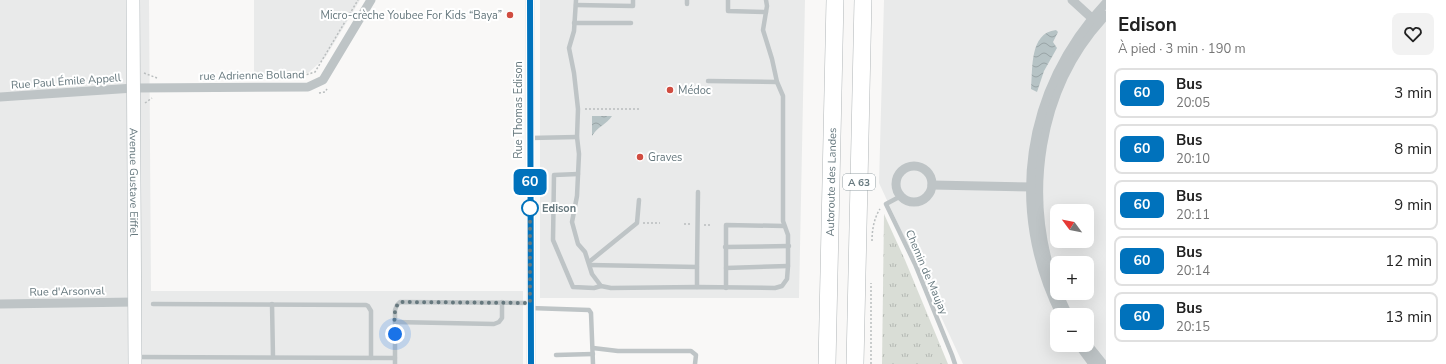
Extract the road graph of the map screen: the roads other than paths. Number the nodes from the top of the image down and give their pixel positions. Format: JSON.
{"nodes":[{"id":1,"x":134,"y":0,"type":"edge"},
{"id":2,"x":371,"y":0,"type":"edge"},
{"id":3,"x":530,"y":0,"type":"edge"},
{"id":4,"x":633,"y":0,"type":"edge"},
{"id":5,"x":728,"y":0,"type":"edge"},
{"id":6,"x":766,"y":0,"type":"edge"},
{"id":7,"x":835,"y":0,"type":"edge"},
{"id":8,"x":863,"y":0,"type":"edge"},
{"id":9,"x":1072,"y":0,"type":"edge"},
{"id":10,"x":576,"y":2,"type":"edge"},
{"id":11,"x":1106,"y":3,"type":"edge"},
{"id":12,"x":766,"y":12,"type":"junction"},
{"id":13,"x":1106,"y":14,"type":"edge"},
{"id":14,"x":1094,"y":21,"type":"junction"},
{"id":15,"x":574,"y":23,"type":"junction"},
{"id":16,"x":631,"y":24,"type":"dead end"},
{"id":17,"x":708,"y":82,"type":"dead end"},
{"id":18,"x":777,"y":82,"type":"junction"},
{"id":19,"x":134,"y":88,"type":"junction"},
{"id":20,"x":0,"y":97,"type":"edge"},
{"id":21,"x":577,"y":137,"type":"junction"},
{"id":22,"x":530,"y":138,"type":"junction"},
{"id":23,"x":578,"y":174,"type":"junction"},
{"id":24,"x":932,"y":185,"type":"junction"},
{"id":25,"x":1034,"y":187,"type":"junction"},
{"id":26,"x":698,"y":192,"type":"dead end"},
{"id":27,"x":901,"y":196,"type":"junction"},
{"id":28,"x":639,"y":200,"type":"dead end"},
{"id":29,"x":784,"y":226,"type":"junction"},
{"id":30,"x":725,"y":246,"type":"junction"},
{"id":31,"x":788,"y":246,"type":"junction"},
{"id":32,"x":589,"y":264,"type":"junction"},
{"id":33,"x":788,"y":266,"type":"junction"},
{"id":34,"x":696,"y":267,"type":"junction"},
{"id":35,"x":726,"y":268,"type":"junction"},
{"id":36,"x":1050,"y":270,"type":"edge"},
{"id":37,"x":601,"y":286,"type":"junction"},
{"id":38,"x":697,"y":287,"type":"junction"},
{"id":39,"x":726,"y":288,"type":"junction"},
{"id":40,"x":135,"y":302,"type":"junction"},
{"id":41,"x":502,"y":302,"type":"junction"},
{"id":42,"x":0,"y":304,"type":"edge"},
{"id":43,"x":153,"y":304,"type":"dead end"},
{"id":44,"x":272,"y":304,"type":"junction"},
{"id":45,"x":530,"y":305,"type":"junction"},
{"id":46,"x":1058,"y":308,"type":"edge"},
{"id":47,"x":395,"y":322,"type":"junction"},
{"id":48,"x":593,"y":348,"type":"junction"},
{"id":49,"x":1084,"y":352,"type":"edge"},
{"id":50,"x":1093,"y":352,"type":"edge"},
{"id":51,"x":593,"y":354,"type":"junction"},
{"id":52,"x":556,"y":356,"type":"dead end"},
{"id":53,"x":273,"y":357,"type":"junction"},
{"id":54,"x":372,"y":358,"type":"junction"},
{"id":55,"x":395,"y":358,"type":"junction"},
{"id":56,"x":135,"y":360,"type":"edge"},
{"id":57,"x":395,"y":364,"type":"edge"},
{"id":58,"x":531,"y":364,"type":"edge"},
{"id":59,"x":593,"y":364,"type":"edge"},
{"id":60,"x":695,"y":364,"type":"edge"},
{"id":61,"x":827,"y":364,"type":"edge"},
{"id":62,"x":855,"y":364,"type":"edge"},
{"id":63,"x":955,"y":364,"type":"edge"},
{"id":64,"x":1092,"y":364,"type":"edge"},
{"id":65,"x":1103,"y":364,"type":"edge"}],
"edges":[{"from":1,"to":19,"type":"street","name":"Avenue Gustave Eiffel"},
{"from":2,"to":19,"type":"street","name":"rue Adrienne Bolland"},
{"from":3,"to":22,"type":"street","name":"Rue Thomas Edison"},
{"from":4,"to":10,"type":"lane"},
{"from":5,"to":12,"type":"lane"},
{"from":6,"to":12,"type":"lane"},
{"from":7,"to":61,"type":"highway","name":"Autoroute des Landes","number":"A 63"},
{"from":8,"to":62,"type":"highway","number":"A 63"},
{"from":9,"to":14,"type":"street"},
{"from":10,"to":15,"type":"lane"},
{"from":11,"to":14,"type":"street"},
{"from":12,"to":18,"type":"lane"},
{"from":13,"to":14,"type":"street"},
{"from":14,"to":25,"type":"street"},
{"from":15,"to":16,"type":"lane"},
{"from":15,"to":21,"type":"lane"},
{"from":17,"to":18,"type":"lane"},
{"from":18,"to":29,"type":"lane"},
{"from":19,"to":20,"type":"street","name":"Rue Paul Émile Appell"},
{"from":19,"to":40,"type":"street","name":"Avenue Gustave Eiffel"},
{"from":21,"to":22,"type":"lane"},
{"from":21,"to":23,"type":"lane"},
{"from":22,"to":45,"type":"street","name":"Rue Thomas Edison"},
{"from":23,"to":32,"type":"lane"},
{"from":23,"to":37,"type":"lane"},
{"from":24,"to":25,"type":"street"},
{"from":24,"to":27,"type":"street"},
{"from":24,"to":27,"type":"street"},
{"from":25,"to":36,"type":"street"},
{"from":25,"to":46,"type":"street"},
{"from":26,"to":34,"type":"lane"},
{"from":27,"to":63,"type":"lane","name":"Chemin de Maujay"},
{"from":28,"to":32,"type":"lane"},
{"from":29,"to":30,"type":"lane"},
{"from":29,"to":31,"type":"lane"},
{"from":30,"to":31,"type":"lane"},
{"from":30,"to":35,"type":"lane"},
{"from":31,"to":33,"type":"lane"},
{"from":32,"to":34,"type":"lane"},
{"from":32,"to":37,"type":"lane"},
{"from":33,"to":35,"type":"lane"},
{"from":33,"to":39,"type":"lane"},
{"from":34,"to":38,"type":"lane"},
{"from":35,"to":39,"type":"lane"},
{"from":37,"to":38,"type":"lane"},
{"from":38,"to":39,"type":"lane"},
{"from":40,"to":42,"type":"street","name":"Rue d'Arsonval"},
{"from":40,"to":56,"type":"street","name":"Avenue Gustave Eiffel"},
{"from":41,"to":45,"type":"lane"},
{"from":41,"to":47,"type":"lane"},
{"from":41,"to":47,"type":"lane"},
{"from":43,"to":44,"type":"lane"},
{"from":44,"to":53,"type":"lane"},
{"from":44,"to":54,"type":"lane"},
{"from":45,"to":48,"type":"lane"},
{"from":45,"to":58,"type":"street","name":"Rue Thomas Edison"},
{"from":47,"to":55,"type":"lane"},
{"from":48,"to":51,"type":"lane"},
{"from":48,"to":60,"type":"lane"},
{"from":49,"to":64,"type":"street"},
{"from":50,"to":65,"type":"street"},
{"from":51,"to":52,"type":"lane"},
{"from":51,"to":59,"type":"lane"},
{"from":53,"to":54,"type":"lane"},
{"from":53,"to":56,"type":"lane"},
{"from":54,"to":55,"type":"lane"},
{"from":55,"to":57,"type":"lane"}]}
